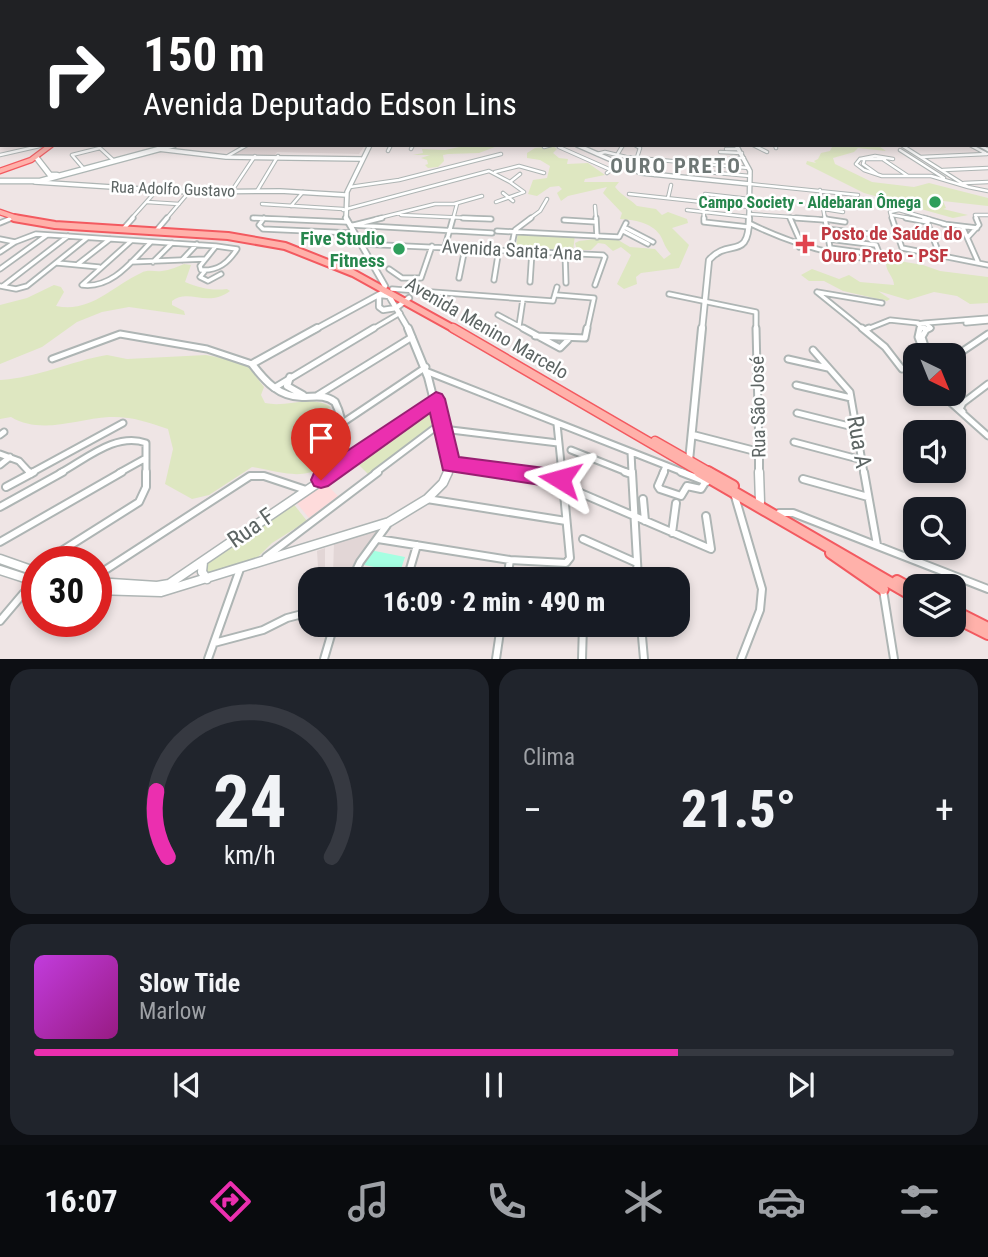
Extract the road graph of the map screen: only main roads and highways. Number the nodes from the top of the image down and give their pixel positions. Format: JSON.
{"nodes":[{"id":1,"x":49,"y":147,"type":"edge"},
{"id":2,"x":155,"y":148,"type":"edge"},
{"id":3,"x":37,"y":157,"type":"junction"},
{"id":4,"x":84,"y":169,"type":"junction"},
{"id":5,"x":0,"y":171,"type":"edge"},
{"id":6,"x":0,"y":181,"type":"edge"},
{"id":7,"x":0,"y":210,"type":"edge"},
{"id":8,"x":161,"y":231,"type":"junction"},
{"id":9,"x":688,"y":463,"type":"junction"},
{"id":10,"x":882,"y":580,"type":"junction"},
{"id":11,"x":903,"y":587,"type":"edge"},
{"id":12,"x":903,"y":591,"type":"edge"},
{"id":13,"x":966,"y":617,"type":"edge"},
{"id":14,"x":966,"y":623,"type":"edge"},
{"id":15,"x":988,"y":628,"type":"edge"},
{"id":16,"x":988,"y":634,"type":"edge"}],
"edges":[{"from":1,"to":3,"type":"main road"},
{"from":2,"to":4,"type":"main road"},
{"from":2,"to":4,"type":"main road"},
{"from":3,"to":4,"type":"main road"},
{"from":3,"to":5,"type":"main road"},
{"from":4,"to":6,"type":"main road"},
{"from":7,"to":8,"type":"main road","name":"Avenida Menino Marcelo"},
{"from":7,"to":8,"type":"main road","name":"Avenida Menino Marcelo"},
{"from":8,"to":9,"type":"main road","name":"Avenida Menino Marcelo"},
{"from":9,"to":10,"type":"main road","name":"Avenida Menino Marcelo"},
{"from":9,"to":10,"type":"main road","name":"Avenida Menino Marcelo"},
{"from":10,"to":11,"type":"main road","name":"Avenida Menino Marcelo"},
{"from":10,"to":12,"type":"main road","name":"Avenida Menino Marcelo"},
{"from":13,"to":15,"type":"main road"},
{"from":14,"to":16,"type":"main road"}]}
